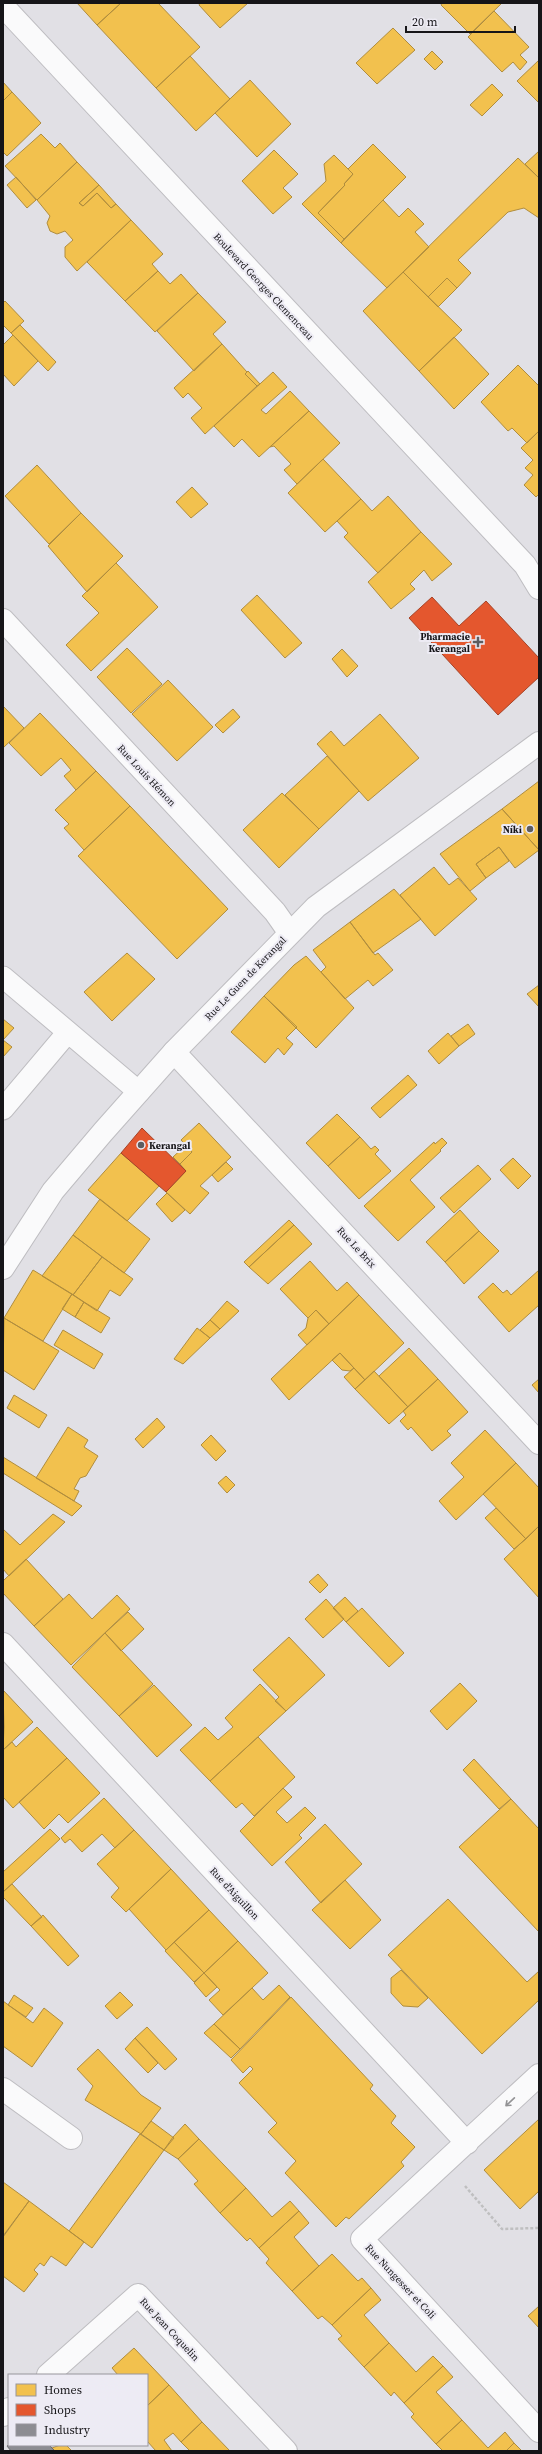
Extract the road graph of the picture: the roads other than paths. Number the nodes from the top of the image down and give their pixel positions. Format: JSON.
{"nodes":[{"id":1,"x":3,"y":6,"type":"edge"},
{"id":2,"x":532,"y":570,"type":"edge"},
{"id":3,"x":539,"y":588,"type":"edge"},
{"id":4,"x":3,"y":620,"type":"edge"},
{"id":5,"x":539,"y":743,"type":"edge"},
{"id":6,"x":289,"y":932,"type":"junction"},
{"id":7,"x":3,"y":977,"type":"edge"},
{"id":8,"x":68,"y":1032,"type":"junction"},
{"id":9,"x":174,"y":1052,"type":"junction"},
{"id":10,"x":139,"y":1092,"type":"junction"},
{"id":11,"x":3,"y":1109,"type":"edge"},
{"id":12,"x":3,"y":1268,"type":"edge"},
{"id":13,"x":539,"y":1443,"type":"edge"},
{"id":14,"x":3,"y":1644,"type":"edge"},
{"id":15,"x":539,"y":2075,"type":"edge"},
{"id":16,"x":3,"y":2089,"type":"edge"},
{"id":17,"x":71,"y":2138,"type":"dead end"},
{"id":18,"x":466,"y":2143,"type":"junction"},
{"id":19,"x":49,"y":2374,"type":"edge"},
{"id":20,"x":539,"y":2431,"type":"edge"},
{"id":21,"x":286,"y":2451,"type":"edge"}],
"edges":[{"from":1,"to":2,"type":"street","name":"Boulevard Georges Clemenceau"},
{"from":2,"to":3,"type":"street","name":"Boulevard Georges Clemenceau"},
{"from":4,"to":6,"type":"street","name":"Rue Louis Hémon"},
{"from":5,"to":6,"type":"street","name":"Rue Le Guen de Kerangal"},
{"from":6,"to":9,"type":"street","name":"Rue Le Guen de Kerangal"},
{"from":7,"to":8,"type":"lane"},
{"from":8,"to":10,"type":"lane"},
{"from":8,"to":11,"type":"lane"},
{"from":9,"to":10,"type":"street","name":"Rue Le Guen de Kerangal"},
{"from":9,"to":13,"type":"street","name":"Rue Le Brix"},
{"from":10,"to":12,"type":"street","name":"Rue Le Guen de Kerangal"},
{"from":14,"to":18,"type":"street","name":"Rue d'Aiguillon"},
{"from":15,"to":18,"type":"street","name":"Rue Nungesser et Coli","one_way":true},
{"from":16,"to":17,"type":"street"},
{"from":18,"to":20,"type":"street","name":"Rue Nungesser et Coli"},
{"from":19,"to":21,"type":"street","name":"Rue Jean Coquelin"}]}
